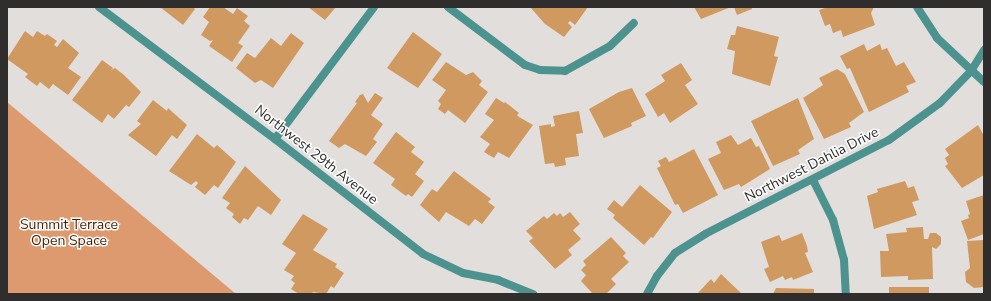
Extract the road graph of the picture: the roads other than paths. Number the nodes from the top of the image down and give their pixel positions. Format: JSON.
{"nodes":[{"id":1,"x":99,"y":7,"type":"edge"},
{"id":2,"x":374,"y":7,"type":"edge"},
{"id":3,"x":448,"y":7,"type":"edge"},
{"id":4,"x":916,"y":7,"type":"edge"},
{"id":5,"x":634,"y":23,"type":"dead end"},
{"id":6,"x":984,"y":50,"type":"edge"},
{"id":7,"x":971,"y":70,"type":"junction"},
{"id":8,"x":984,"y":82,"type":"edge"},
{"id":9,"x":275,"y":138,"type":"junction"},
{"id":10,"x":813,"y":180,"type":"junction"},
{"id":11,"x":533,"y":294,"type":"edge"},
{"id":12,"x":646,"y":294,"type":"edge"},
{"id":13,"x":846,"y":294,"type":"edge"}],
"edges":[{"from":1,"to":9,"type":"street","name":"Northwest 29th Avenue"},
{"from":2,"to":9,"type":"street"},
{"from":3,"to":5,"type":"street"},
{"from":4,"to":7,"type":"street"},
{"from":6,"to":7,"type":"street","name":"Northwest Dahlia Drive"},
{"from":7,"to":8,"type":"street"},
{"from":7,"to":10,"type":"street","name":"Northwest Dahlia Drive"},
{"from":9,"to":11,"type":"street","name":"Northwest 29th Avenue"},
{"from":10,"to":12,"type":"street","name":"Northwest Dahlia Drive"},
{"from":10,"to":13,"type":"street"}]}
